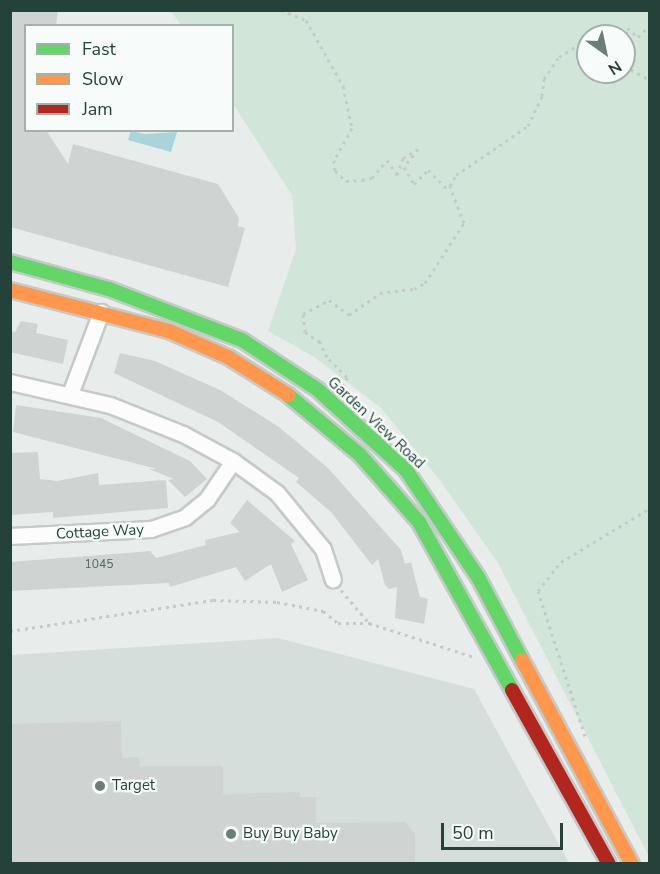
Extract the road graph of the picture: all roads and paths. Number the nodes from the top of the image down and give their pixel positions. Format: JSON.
{"nodes":[{"id":1,"x":281,"y":10,"type":"edge"},
{"id":2,"x":650,"y":25,"type":"edge"},
{"id":3,"x":636,"y":35,"type":"edge"},
{"id":4,"x":576,"y":47,"type":"edge"},
{"id":5,"x":636,"y":72,"type":"edge"},
{"id":6,"x":650,"y":80,"type":"edge"},
{"id":7,"x":452,"y":192,"type":"junction"},
{"id":8,"x":10,"y":262,"type":"edge"},
{"id":9,"x":10,"y":290,"type":"edge"},
{"id":10,"x":101,"y":312,"type":"junction"},
{"id":11,"x":10,"y":382,"type":"edge"},
{"id":12,"x":70,"y":394,"type":"junction"},
{"id":13,"x":329,"y":400,"type":"junction"},
{"id":14,"x":233,"y":461,"type":"junction"},
{"id":15,"x":650,"y":508,"type":"edge"},
{"id":16,"x":10,"y":536,"type":"edge"},
{"id":17,"x":333,"y":579,"type":"joint"},
{"id":18,"x":369,"y":623,"type":"junction"},
{"id":19,"x":10,"y":631,"type":"edge"},
{"id":20,"x":492,"y":649,"type":"junction"},
{"id":21,"x":565,"y":739,"type":"junction"},
{"id":22,"x":609,"y":864,"type":"edge"},
{"id":23,"x":632,"y":864,"type":"edge"}],
"edges":[{"from":1,"to":7,"type":"path"},
{"from":2,"to":3,"type":"path"},
{"from":4,"to":7,"type":"path"},
{"from":5,"to":6,"type":"path"},
{"from":7,"to":13,"type":"path"},
{"from":8,"to":13,"type":"main road","name":"Garden View Road"},
{"from":9,"to":10,"type":"main road"},
{"from":10,"to":12,"type":"street"},
{"from":10,"to":20,"type":"main road"},
{"from":11,"to":12,"type":"street"},
{"from":12,"to":14,"type":"street"},
{"from":13,"to":21,"type":"main road","name":"Garden View Road"},
{"from":14,"to":16,"type":"street","name":"Cottage Way"},
{"from":14,"to":17,"type":"street"},
{"from":15,"to":21,"type":"path"},
{"from":17,"to":18,"type":"path"},
{"from":18,"to":19,"type":"path"},
{"from":18,"to":20,"type":"path"},
{"from":20,"to":22,"type":"main road"},
{"from":21,"to":23,"type":"main road","name":"Garden View Road"}]}
